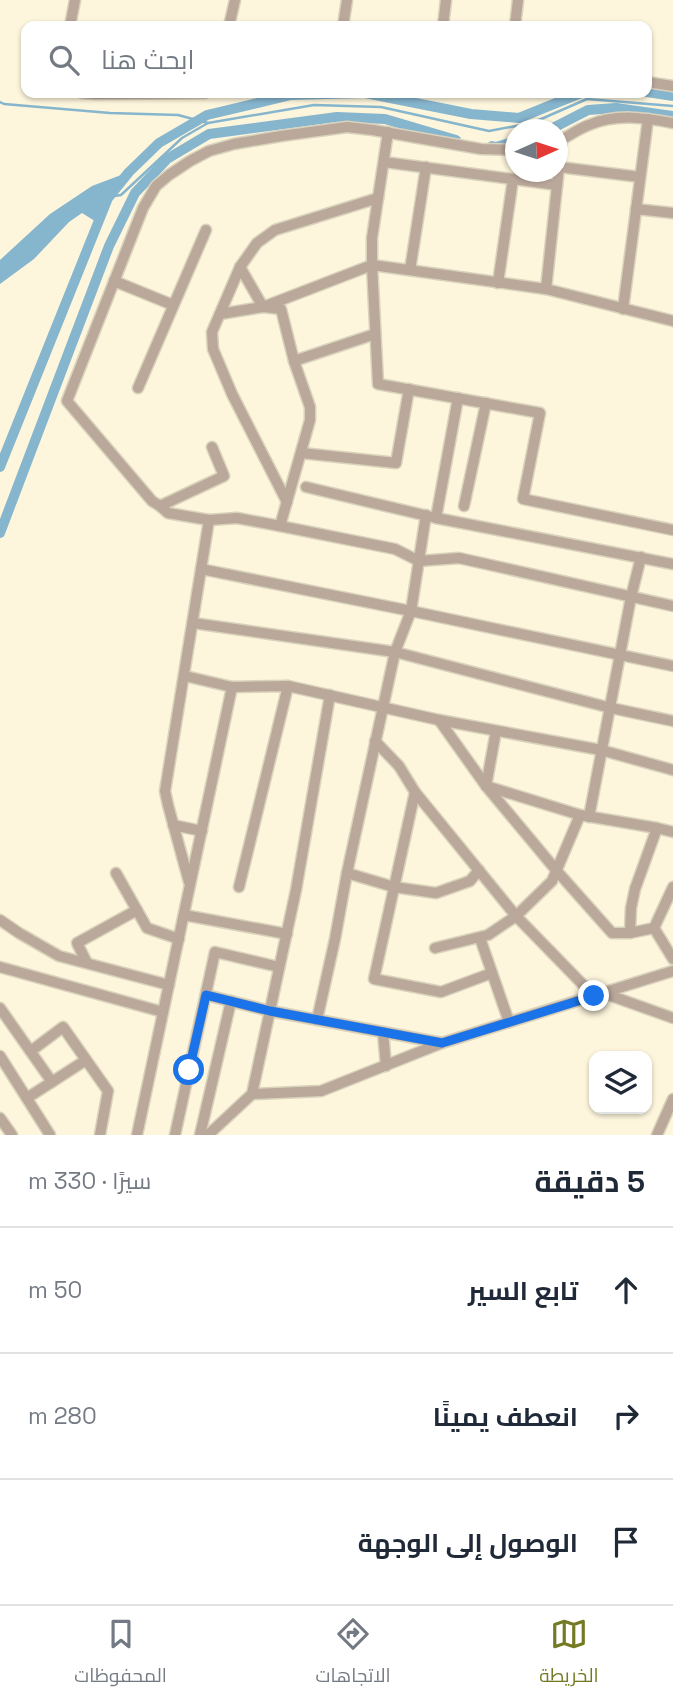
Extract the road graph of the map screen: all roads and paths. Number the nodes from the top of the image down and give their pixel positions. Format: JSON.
{"nodes":[{"id":1,"x":75,"y":0,"type":"edge"},
{"id":2,"x":235,"y":0,"type":"edge"},
{"id":3,"x":347,"y":0,"type":"edge"},
{"id":4,"x":446,"y":0,"type":"edge"},
{"id":5,"x":518,"y":0,"type":"edge"},
{"id":6,"x":71,"y":21,"type":"edge"},
{"id":7,"x":230,"y":21,"type":"edge"},
{"id":8,"x":344,"y":21,"type":"edge"},
{"id":9,"x":444,"y":21,"type":"edge"},
{"id":10,"x":516,"y":21,"type":"edge"},
{"id":11,"x":652,"y":83,"type":"edge"},
{"id":12,"x":673,"y":86,"type":"edge"},
{"id":13,"x":648,"y":119,"type":"junction"},
{"id":14,"x":673,"y":124,"type":"edge"},
{"id":15,"x":388,"y":132,"type":"junction"},
{"id":16,"x":568,"y":136,"type":"edge"},
{"id":17,"x":505,"y":150,"type":"edge"},
{"id":18,"x":384,"y":162,"type":"junction"},
{"id":19,"x":426,"y":167,"type":"junction"},
{"id":20,"x":568,"y":168,"type":"edge"},
{"id":21,"x":640,"y":177,"type":"junction"},
{"id":22,"x":505,"y":178,"type":"edge"},
{"id":23,"x":513,"y":182,"type":"edge"},
{"id":24,"x":535,"y":182,"type":"edge"},
{"id":25,"x":557,"y":182,"type":"edge"},
{"id":26,"x":557,"y":185,"type":"junction"},
{"id":27,"x":378,"y":198,"type":"junction"},
{"id":28,"x":636,"y":209,"type":"junction"},
{"id":29,"x":673,"y":214,"type":"edge"},
{"id":30,"x":206,"y":230,"type":"dead end"},
{"id":31,"x":372,"y":265,"type":"junction"},
{"id":32,"x":240,"y":267,"type":"junction"},
{"id":33,"x":410,"y":270,"type":"junction"},
{"id":34,"x":114,"y":281,"type":"junction"},
{"id":35,"x":498,"y":283,"type":"junction"},
{"id":36,"x":547,"y":289,"type":"junction"},
{"id":37,"x":173,"y":305,"type":"junction"},
{"id":38,"x":263,"y":307,"type":"junction"},
{"id":39,"x":623,"y":309,"type":"junction"},
{"id":40,"x":220,"y":314,"type":"junction"},
{"id":41,"x":673,"y":321,"type":"edge"},
{"id":42,"x":375,"y":334,"type":"junction"},
{"id":43,"x":294,"y":361,"type":"junction"},
{"id":44,"x":138,"y":388,"type":"dead end"},
{"id":45,"x":409,"y":389,"type":"junction"},
{"id":46,"x":458,"y":398,"type":"junction"},
{"id":47,"x":486,"y":403,"type":"junction"},
{"id":48,"x":212,"y":447,"type":"dead end"},
{"id":49,"x":301,"y":453,"type":"junction"},
{"id":50,"x":306,"y":487,"type":"dead end"},
{"id":51,"x":287,"y":502,"type":"junction"},
{"id":52,"x":160,"y":506,"type":"junction"},
{"id":53,"x":464,"y":506,"type":"dead end"},
{"id":54,"x":431,"y":517,"type":"junction"},
{"id":55,"x":209,"y":520,"type":"junction"},
{"id":56,"x":280,"y":526,"type":"junction"},
{"id":57,"x":673,"y":530,"type":"edge"},
{"id":58,"x":641,"y":557,"type":"junction"},
{"id":59,"x":419,"y":561,"type":"junction"},
{"id":60,"x":673,"y":564,"type":"edge"},
{"id":61,"x":201,"y":569,"type":"junction"},
{"id":62,"x":631,"y":597,"type":"junction"},
{"id":63,"x":673,"y":606,"type":"edge"},
{"id":64,"x":411,"y":611,"type":"junction"},
{"id":65,"x":192,"y":623,"type":"junction"},
{"id":66,"x":395,"y":652,"type":"junction"},
{"id":67,"x":621,"y":655,"type":"junction"},
{"id":68,"x":673,"y":666,"type":"edge"},
{"id":69,"x":185,"y":676,"type":"junction"},
{"id":70,"x":288,"y":686,"type":"junction"},
{"id":71,"x":232,"y":687,"type":"junction"},
{"id":72,"x":330,"y":695,"type":"junction"},
{"id":73,"x":384,"y":708,"type":"junction"},
{"id":74,"x":611,"y":708,"type":"junction"},
{"id":75,"x":439,"y":720,"type":"junction"},
{"id":76,"x":673,"y":721,"type":"edge"},
{"id":77,"x":496,"y":731,"type":"junction"},
{"id":78,"x":375,"y":741,"type":"junction"},
{"id":79,"x":601,"y":750,"type":"junction"},
{"id":80,"x":673,"y":770,"type":"edge"},
{"id":81,"x":486,"y":786,"type":"junction"},
{"id":82,"x":415,"y":792,"type":"junction"},
{"id":83,"x":585,"y":816,"type":"junction"},
{"id":84,"x":173,"y":825,"type":"junction"},
{"id":85,"x":657,"y":828,"type":"junction"},
{"id":86,"x":202,"y":831,"type":"junction"},
{"id":87,"x":673,"y":832,"type":"edge"},
{"id":88,"x":479,"y":870,"type":"junction"},
{"id":89,"x":556,"y":870,"type":"junction"},
{"id":90,"x":116,"y":873,"type":"dead end"},
{"id":91,"x":347,"y":873,"type":"junction"},
{"id":92,"x":190,"y":885,"type":"junction"},
{"id":93,"x":239,"y":887,"type":"dead end"},
{"id":94,"x":394,"y":887,"type":"junction"},
{"id":95,"x":673,"y":887,"type":"edge"},
{"id":96,"x":137,"y":910,"type":"junction"},
{"id":97,"x":184,"y":915,"type":"junction"},
{"id":98,"x":516,"y":916,"type":"junction"},
{"id":99,"x":0,"y":920,"type":"edge"},
{"id":100,"x":654,"y":928,"type":"junction"},
{"id":101,"x":630,"y":933,"type":"junction"},
{"id":102,"x":287,"y":934,"type":"junction"},
{"id":103,"x":481,"y":937,"type":"junction"},
{"id":104,"x":179,"y":939,"type":"junction"},
{"id":105,"x":435,"y":948,"type":"dead end"},
{"id":106,"x":673,"y":959,"type":"edge"},
{"id":107,"x":88,"y":963,"type":"junction"},
{"id":108,"x":0,"y":967,"type":"edge"},
{"id":109,"x":279,"y":967,"type":"junction"},
{"id":110,"x":673,"y":971,"type":"edge"},
{"id":111,"x":492,"y":973,"type":"junction"},
{"id":112,"x":169,"y":985,"type":"junction"},
{"id":113,"x":598,"y":994,"type":"junction"},
{"id":114,"x":206,"y":995,"type":"junction"},
{"id":115,"x":231,"y":1001,"type":"junction"},
{"id":116,"x":0,"y":1008,"type":"edge"},
{"id":117,"x":270,"y":1011,"type":"junction"},
{"id":118,"x":163,"y":1012,"type":"junction"},
{"id":119,"x":673,"y":1018,"type":"edge"},
{"id":120,"x":317,"y":1020,"type":"junction"},
{"id":121,"x":509,"y":1023,"type":"junction"},
{"id":122,"x":383,"y":1032,"type":"junction"},
{"id":123,"x":442,"y":1043,"type":"junction"},
{"id":124,"x":31,"y":1051,"type":"junction"},
{"id":125,"x":0,"y":1056,"type":"edge"},
{"id":126,"x":86,"y":1060,"type":"junction"},
{"id":127,"x":386,"y":1066,"type":"junction"},
{"id":128,"x":52,"y":1082,"type":"junction"},
{"id":129,"x":252,"y":1094,"type":"junction"},
{"id":130,"x":27,"y":1098,"type":"junction"},
{"id":131,"x":673,"y":1098,"type":"edge"},
{"id":132,"x":0,"y":1118,"type":"edge"},
{"id":133,"x":12,"y":1135,"type":"edge"},
{"id":134,"x":50,"y":1135,"type":"edge"},
{"id":135,"x":100,"y":1135,"type":"edge"},
{"id":136,"x":137,"y":1135,"type":"edge"},
{"id":137,"x":175,"y":1135,"type":"edge"},
{"id":138,"x":200,"y":1135,"type":"edge"},
{"id":139,"x":208,"y":1135,"type":"edge"},
{"id":140,"x":657,"y":1135,"type":"edge"}],
"edges":[{"from":1,"to":6,"type":"street"},
{"from":2,"to":7,"type":"street"},
{"from":3,"to":8,"type":"street"},
{"from":4,"to":9,"type":"street"},
{"from":5,"to":10,"type":"street"},
{"from":11,"to":12,"type":"street"},
{"from":13,"to":14,"type":"street"},
{"from":13,"to":16,"type":"street"},
{"from":13,"to":21,"type":"street"},
{"from":15,"to":17,"type":"street"},
{"from":15,"to":18,"type":"street"},
{"from":15,"to":34,"type":"street"},
{"from":18,"to":19,"type":"street"},
{"from":18,"to":27,"type":"street"},
{"from":19,"to":22,"type":"street"},
{"from":19,"to":33,"type":"street"},
{"from":20,"to":21,"type":"street"},
{"from":21,"to":28,"type":"street"},
{"from":23,"to":35,"type":"street"},
{"from":24,"to":26,"type":"street"},
{"from":25,"to":26,"type":"street"},
{"from":26,"to":36,"type":"street"},
{"from":27,"to":31,"type":"street"},
{"from":27,"to":32,"type":"street"},
{"from":28,"to":29,"type":"street"},
{"from":28,"to":39,"type":"street"},
{"from":30,"to":37,"type":"street"},
{"from":31,"to":33,"type":"street"},
{"from":31,"to":38,"type":"street"},
{"from":31,"to":42,"type":"street"},
{"from":32,"to":38,"type":"street"},
{"from":32,"to":40,"type":"street"},
{"from":33,"to":35,"type":"street"},
{"from":34,"to":37,"type":"street"},
{"from":34,"to":52,"type":"street"},
{"from":35,"to":36,"type":"street"},
{"from":36,"to":39,"type":"street"},
{"from":37,"to":44,"type":"street"},
{"from":38,"to":40,"type":"street"},
{"from":38,"to":43,"type":"street"},
{"from":39,"to":41,"type":"street"},
{"from":40,"to":51,"type":"street"},
{"from":42,"to":43,"type":"street"},
{"from":42,"to":45,"type":"street"},
{"from":43,"to":49,"type":"street"},
{"from":45,"to":46,"type":"street"},
{"from":45,"to":49,"type":"street"},
{"from":46,"to":47,"type":"street"},
{"from":46,"to":54,"type":"street"},
{"from":47,"to":53,"type":"street"},
{"from":47,"to":57,"type":"street"},
{"from":48,"to":52,"type":"street"},
{"from":49,"to":51,"type":"street"},
{"from":50,"to":54,"type":"street"},
{"from":51,"to":56,"type":"street"},
{"from":52,"to":55,"type":"street"},
{"from":54,"to":58,"type":"street"},
{"from":54,"to":59,"type":"street"},
{"from":55,"to":56,"type":"street"},
{"from":55,"to":61,"type":"street"},
{"from":56,"to":59,"type":"street"},
{"from":58,"to":60,"type":"street"},
{"from":58,"to":62,"type":"street"},
{"from":59,"to":62,"type":"street"},
{"from":59,"to":64,"type":"street"},
{"from":61,"to":64,"type":"street"},
{"from":61,"to":65,"type":"street"},
{"from":62,"to":63,"type":"street"},
{"from":62,"to":67,"type":"street"},
{"from":64,"to":66,"type":"street"},
{"from":64,"to":67,"type":"street"},
{"from":65,"to":66,"type":"street"},
{"from":65,"to":69,"type":"street"},
{"from":66,"to":73,"type":"street"},
{"from":66,"to":74,"type":"street"},
{"from":67,"to":68,"type":"street"},
{"from":67,"to":74,"type":"street"},
{"from":69,"to":71,"type":"street"},
{"from":69,"to":84,"type":"street"},
{"from":70,"to":71,"type":"street"},
{"from":70,"to":72,"type":"street"},
{"from":70,"to":93,"type":"street"},
{"from":71,"to":86,"type":"street"},
{"from":72,"to":73,"type":"street"},
{"from":72,"to":102,"type":"street"},
{"from":73,"to":75,"type":"street"},
{"from":73,"to":78,"type":"street"},
{"from":74,"to":76,"type":"street"},
{"from":74,"to":79,"type":"street"},
{"from":75,"to":77,"type":"street"},
{"from":75,"to":81,"type":"street"},
{"from":77,"to":79,"type":"street"},
{"from":77,"to":81,"type":"street"},
{"from":78,"to":82,"type":"street"},
{"from":78,"to":91,"type":"street"},
{"from":79,"to":80,"type":"street"},
{"from":79,"to":83,"type":"street"},
{"from":81,"to":83,"type":"street"},
{"from":81,"to":89,"type":"street"},
{"from":82,"to":88,"type":"street"},
{"from":82,"to":94,"type":"street"},
{"from":83,"to":85,"type":"street"},
{"from":83,"to":89,"type":"street"},
{"from":84,"to":86,"type":"street"},
{"from":84,"to":92,"type":"street"},
{"from":85,"to":87,"type":"street"},
{"from":85,"to":101,"type":"street"},
{"from":86,"to":92,"type":"street"},
{"from":88,"to":94,"type":"street"},
{"from":88,"to":98,"type":"street"},
{"from":89,"to":98,"type":"street"},
{"from":89,"to":101,"type":"street"},
{"from":90,"to":96,"type":"street"},
{"from":91,"to":94,"type":"street"},
{"from":91,"to":120,"type":"street"},
{"from":92,"to":97,"type":"street"},
{"from":94,"to":111,"type":"street"},
{"from":95,"to":100,"type":"street"},
{"from":96,"to":104,"type":"street"},
{"from":96,"to":107,"type":"street"},
{"from":97,"to":102,"type":"street"},
{"from":97,"to":104,"type":"street"},
{"from":98,"to":103,"type":"street"},
{"from":98,"to":113,"type":"street"},
{"from":99,"to":107,"type":"street"},
{"from":100,"to":101,"type":"street"},
{"from":100,"to":106,"type":"street"},
{"from":102,"to":109,"type":"street"},
{"from":103,"to":105,"type":"street"},
{"from":103,"to":111,"type":"street"},
{"from":104,"to":112,"type":"street"},
{"from":107,"to":112,"type":"street"},
{"from":108,"to":118,"type":"street"},
{"from":109,"to":114,"type":"street"},
{"from":109,"to":117,"type":"street"},
{"from":110,"to":113,"type":"street"},
{"from":111,"to":121,"type":"street"},
{"from":112,"to":118,"type":"street"},
{"from":113,"to":119,"type":"street"},
{"from":113,"to":121,"type":"street"},
{"from":114,"to":115,"type":"street"},
{"from":114,"to":137,"type":"street"},
{"from":115,"to":117,"type":"street"},
{"from":115,"to":138,"type":"street"},
{"from":116,"to":124,"type":"street"},
{"from":117,"to":120,"type":"street"},
{"from":117,"to":129,"type":"street"},
{"from":118,"to":136,"type":"street"},
{"from":120,"to":122,"type":"street"},
{"from":121,"to":123,"type":"street"},
{"from":122,"to":123,"type":"street"},
{"from":122,"to":127,"type":"street"},
{"from":123,"to":127,"type":"street"},
{"from":124,"to":126,"type":"street"},
{"from":124,"to":128,"type":"street"},
{"from":125,"to":130,"type":"street"},
{"from":126,"to":128,"type":"street"},
{"from":126,"to":135,"type":"street"},
{"from":127,"to":129,"type":"street"},
{"from":128,"to":130,"type":"street"},
{"from":129,"to":139,"type":"street"},
{"from":130,"to":134,"type":"street"},
{"from":131,"to":140,"type":"street"},
{"from":132,"to":133,"type":"street"}]}
